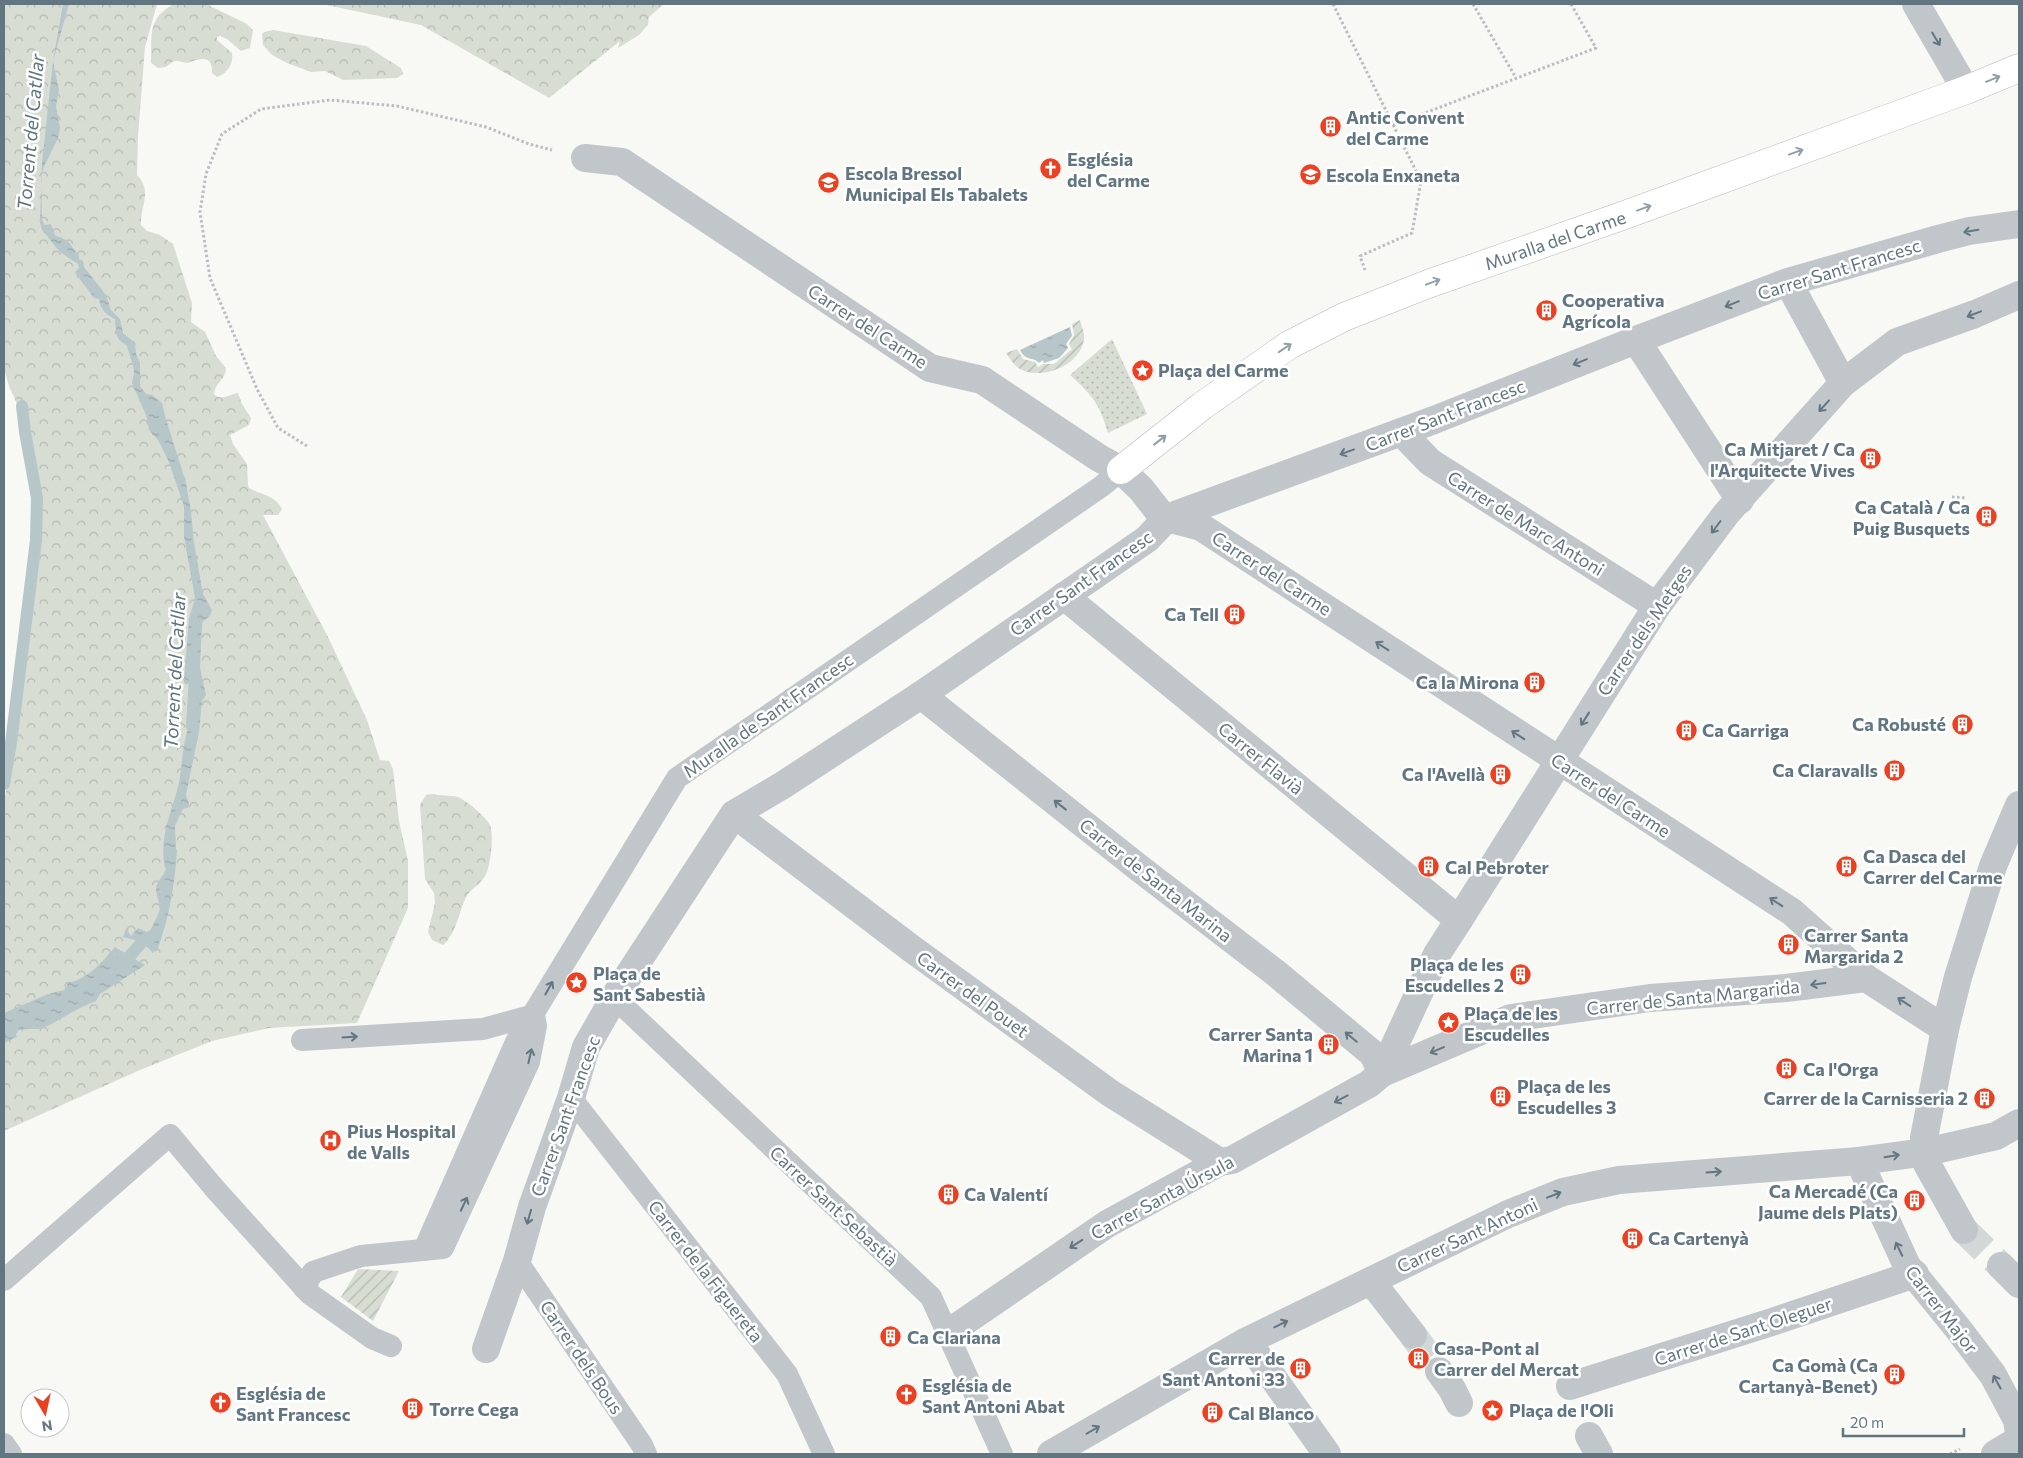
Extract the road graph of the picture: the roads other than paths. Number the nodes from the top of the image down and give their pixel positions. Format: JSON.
{"nodes":[{"id":1,"x":1916,"y":4,"type":"edge"},
{"id":2,"x":2019,"y":68,"type":"edge"},
{"id":3,"x":1962,"y":82,"type":"junction"},
{"id":4,"x":585,"y":158,"type":"road end"},
{"id":5,"x":2019,"y":224,"type":"edge"},
{"id":6,"x":1788,"y":282,"type":"junction"},
{"id":7,"x":2019,"y":295,"type":"edge"},
{"id":8,"x":1636,"y":340,"type":"junction"},
{"id":9,"x":1844,"y":383,"type":"junction"},
{"id":10,"x":1401,"y":432,"type":"junction"},
{"id":11,"x":1121,"y":470,"type":"junction"},
{"id":12,"x":1740,"y":500,"type":"junction"},
{"id":13,"x":1167,"y":518,"type":"junction"},
{"id":14,"x":1064,"y":596,"type":"junction"},
{"id":15,"x":1657,"y":606,"type":"junction"},
{"id":16,"x":921,"y":695,"type":"junction"},
{"id":17,"x":1558,"y":761,"type":"junction"},
{"id":18,"x":2019,"y":805,"type":"edge"},
{"id":19,"x":734,"y":814,"type":"junction"},
{"id":20,"x":1459,"y":920,"type":"junction"},
{"id":21,"x":1866,"y":978,"type":"junction"},
{"id":22,"x":616,"y":993,"type":"junction"},
{"id":23,"x":534,"y":1015,"type":"junction"},
{"id":24,"x":1945,"y":1029,"type":"junction"},
{"id":25,"x":302,"y":1040,"type":"dead end"},
{"id":26,"x":1382,"y":1073,"type":"junction"},
{"id":27,"x":571,"y":1098,"type":"junction"},
{"id":28,"x":2019,"y":1123,"type":"edge"},
{"id":29,"x":1926,"y":1152,"type":"junction"},
{"id":30,"x":1220,"y":1162,"type":"junction"},
{"id":31,"x":1859,"y":1162,"type":"junction"},
{"id":32,"x":1964,"y":1230,"type":"tunnel mouth"},
{"id":33,"x":516,"y":1261,"type":"junction"},
{"id":34,"x":1912,"y":1275,"type":"junction"},
{"id":35,"x":4,"y":1280,"type":"edge"},
{"id":36,"x":1371,"y":1281,"type":"junction"},
{"id":37,"x":304,"y":1288,"type":"junction"},
{"id":38,"x":948,"y":1333,"type":"junction"},
{"id":39,"x":1413,"y":1335,"type":"tunnel mouth"},
{"id":40,"x":1247,"y":1341,"type":"junction"},
{"id":41,"x":391,"y":1346,"type":"dead end"},
{"id":42,"x":486,"y":1349,"type":"dead end"},
{"id":43,"x":1439,"y":1371,"type":"tunnel mouth"},
{"id":44,"x":1570,"y":1386,"type":"dead end"},
{"id":45,"x":1459,"y":1403,"type":"dead end"},
{"id":46,"x":2019,"y":1425,"type":"edge"},
{"id":47,"x":4,"y":1444,"type":"edge"},
{"id":48,"x":11,"y":1454,"type":"edge"},
{"id":49,"x":646,"y":1454,"type":"edge"},
{"id":50,"x":824,"y":1454,"type":"edge"},
{"id":51,"x":1002,"y":1454,"type":"edge"},
{"id":52,"x":1051,"y":1454,"type":"edge"},
{"id":53,"x":1327,"y":1454,"type":"edge"},
{"id":54,"x":1995,"y":1454,"type":"edge"}],
"edges":[{"from":1,"to":3,"type":"street","one_way":true},
{"from":3,"to":2,"type":"main road","name":"Muralla del Carme","one_way":true},
{"from":11,"to":3,"type":"main road","name":"Muralla del Carme","one_way":true},
{"from":4,"to":11,"type":"street","name":"Carrer del Carme"},
{"from":5,"to":6,"type":"street","name":"Carrer Sant Francesc","one_way":true},
{"from":6,"to":8,"type":"street","name":"Carrer Sant Francesc","one_way":true},
{"from":6,"to":9,"type":"street"},
{"from":7,"to":9,"type":"street","name":"Carrer dels Metges","one_way":true},
{"from":8,"to":10,"type":"street","name":"Carrer Sant Francesc","one_way":true},
{"from":8,"to":12,"type":"street"},
{"from":9,"to":12,"type":"street","name":"Carrer dels Metges","one_way":true},
{"from":10,"to":13,"type":"street","name":"Carrer Sant Francesc","one_way":true},
{"from":10,"to":15,"type":"street","name":"Carrer de Marc Antoni"},
{"from":11,"to":13,"type":"street","name":"Carrer del Carme"},
{"from":23,"to":11,"type":"lane","name":"Muralla de Sant Francesc","one_way":true},
{"from":12,"to":15,"type":"street","name":"Carrer dels Metges","one_way":true},
{"from":13,"to":14,"type":"street","name":"Carrer Sant Francesc"},
{"from":17,"to":13,"type":"street","name":"Carrer del Carme","one_way":true},
{"from":14,"to":16,"type":"street","name":"Carrer Sant Francesc"},
{"from":14,"to":20,"type":"street","name":"Carrer Flavià"},
{"from":15,"to":17,"type":"street","name":"Carrer dels Metges","one_way":true},
{"from":16,"to":19,"type":"street","name":"Carrer Sant Francesc"},
{"from":26,"to":16,"type":"street","name":"Carrer de Santa Marina","one_way":true},
{"from":17,"to":20,"type":"street","name":"Carrer dels Metges"},
{"from":21,"to":17,"type":"street","name":"Carrer del Carme","one_way":true},
{"from":18,"to":24,"type":"street"},
{"from":19,"to":22,"type":"street","name":"Carrer Sant Francesc"},
{"from":19,"to":30,"type":"street","name":"Carrer del Pouet"},
{"from":20,"to":26,"type":"street","name":"Carrer dels Metges"},
{"from":24,"to":21,"type":"street","name":"Carrer del Carme","one_way":true},
{"from":21,"to":26,"type":"street","name":"Carrer de Santa Margarida","one_way":true},
{"from":22,"to":27,"type":"street","name":"Carrer Sant Francesc"},
{"from":22,"to":38,"type":"lane","name":"Carrer Sant Sebastià"},
{"from":25,"to":23,"type":"lane","one_way":true},
{"from":23,"to":37,"type":"lane","name":"Muralla de Sant Francesc"},
{"from":24,"to":29,"type":"street"},
{"from":26,"to":30,"type":"street","name":"Carrer Santa Úrsula","one_way":true},
{"from":27,"to":33,"type":"street","name":"Carrer Sant Francesc","one_way":true},
{"from":27,"to":50,"type":"lane","name":"Carrer de la Figuereta"},
{"from":28,"to":29,"type":"street","name":"Carrer Sant Antoni"},
{"from":31,"to":29,"type":"street","name":"Carrer Sant Antoni","one_way":true},
{"from":29,"to":32,"type":"street"},
{"from":30,"to":38,"type":"street","name":"Carrer Santa Úrsula","one_way":true},
{"from":34,"to":31,"type":"street","name":"Carrer Major","one_way":true},
{"from":36,"to":31,"type":"street","name":"Carrer Sant Antoni","one_way":true},
{"from":33,"to":42,"type":"street","name":"Carrer Sant Francesc"},
{"from":33,"to":49,"type":"lane","name":"Carrer dels Bous"},
{"from":34,"to":44,"type":"street","name":"Carrer de Sant Oleguer"},
{"from":46,"to":34,"type":"street","name":"Carrer Major","one_way":true},
{"from":35,"to":37,"type":"lane"},
{"from":36,"to":39,"type":"street"},
{"from":40,"to":36,"type":"street","name":"Carrer Sant Antoni","one_way":true},
{"from":37,"to":41,"type":"lane"},
{"from":38,"to":51,"type":"lane","name":"Carrer Sant Sebastià"},
{"from":52,"to":40,"type":"street","name":"Carrer Sant Antoni","one_way":true},
{"from":40,"to":53,"type":"street"},
{"from":43,"to":45,"type":"street"},
{"from":46,"to":54,"type":"street"},
{"from":47,"to":48,"type":"lane"}]}
